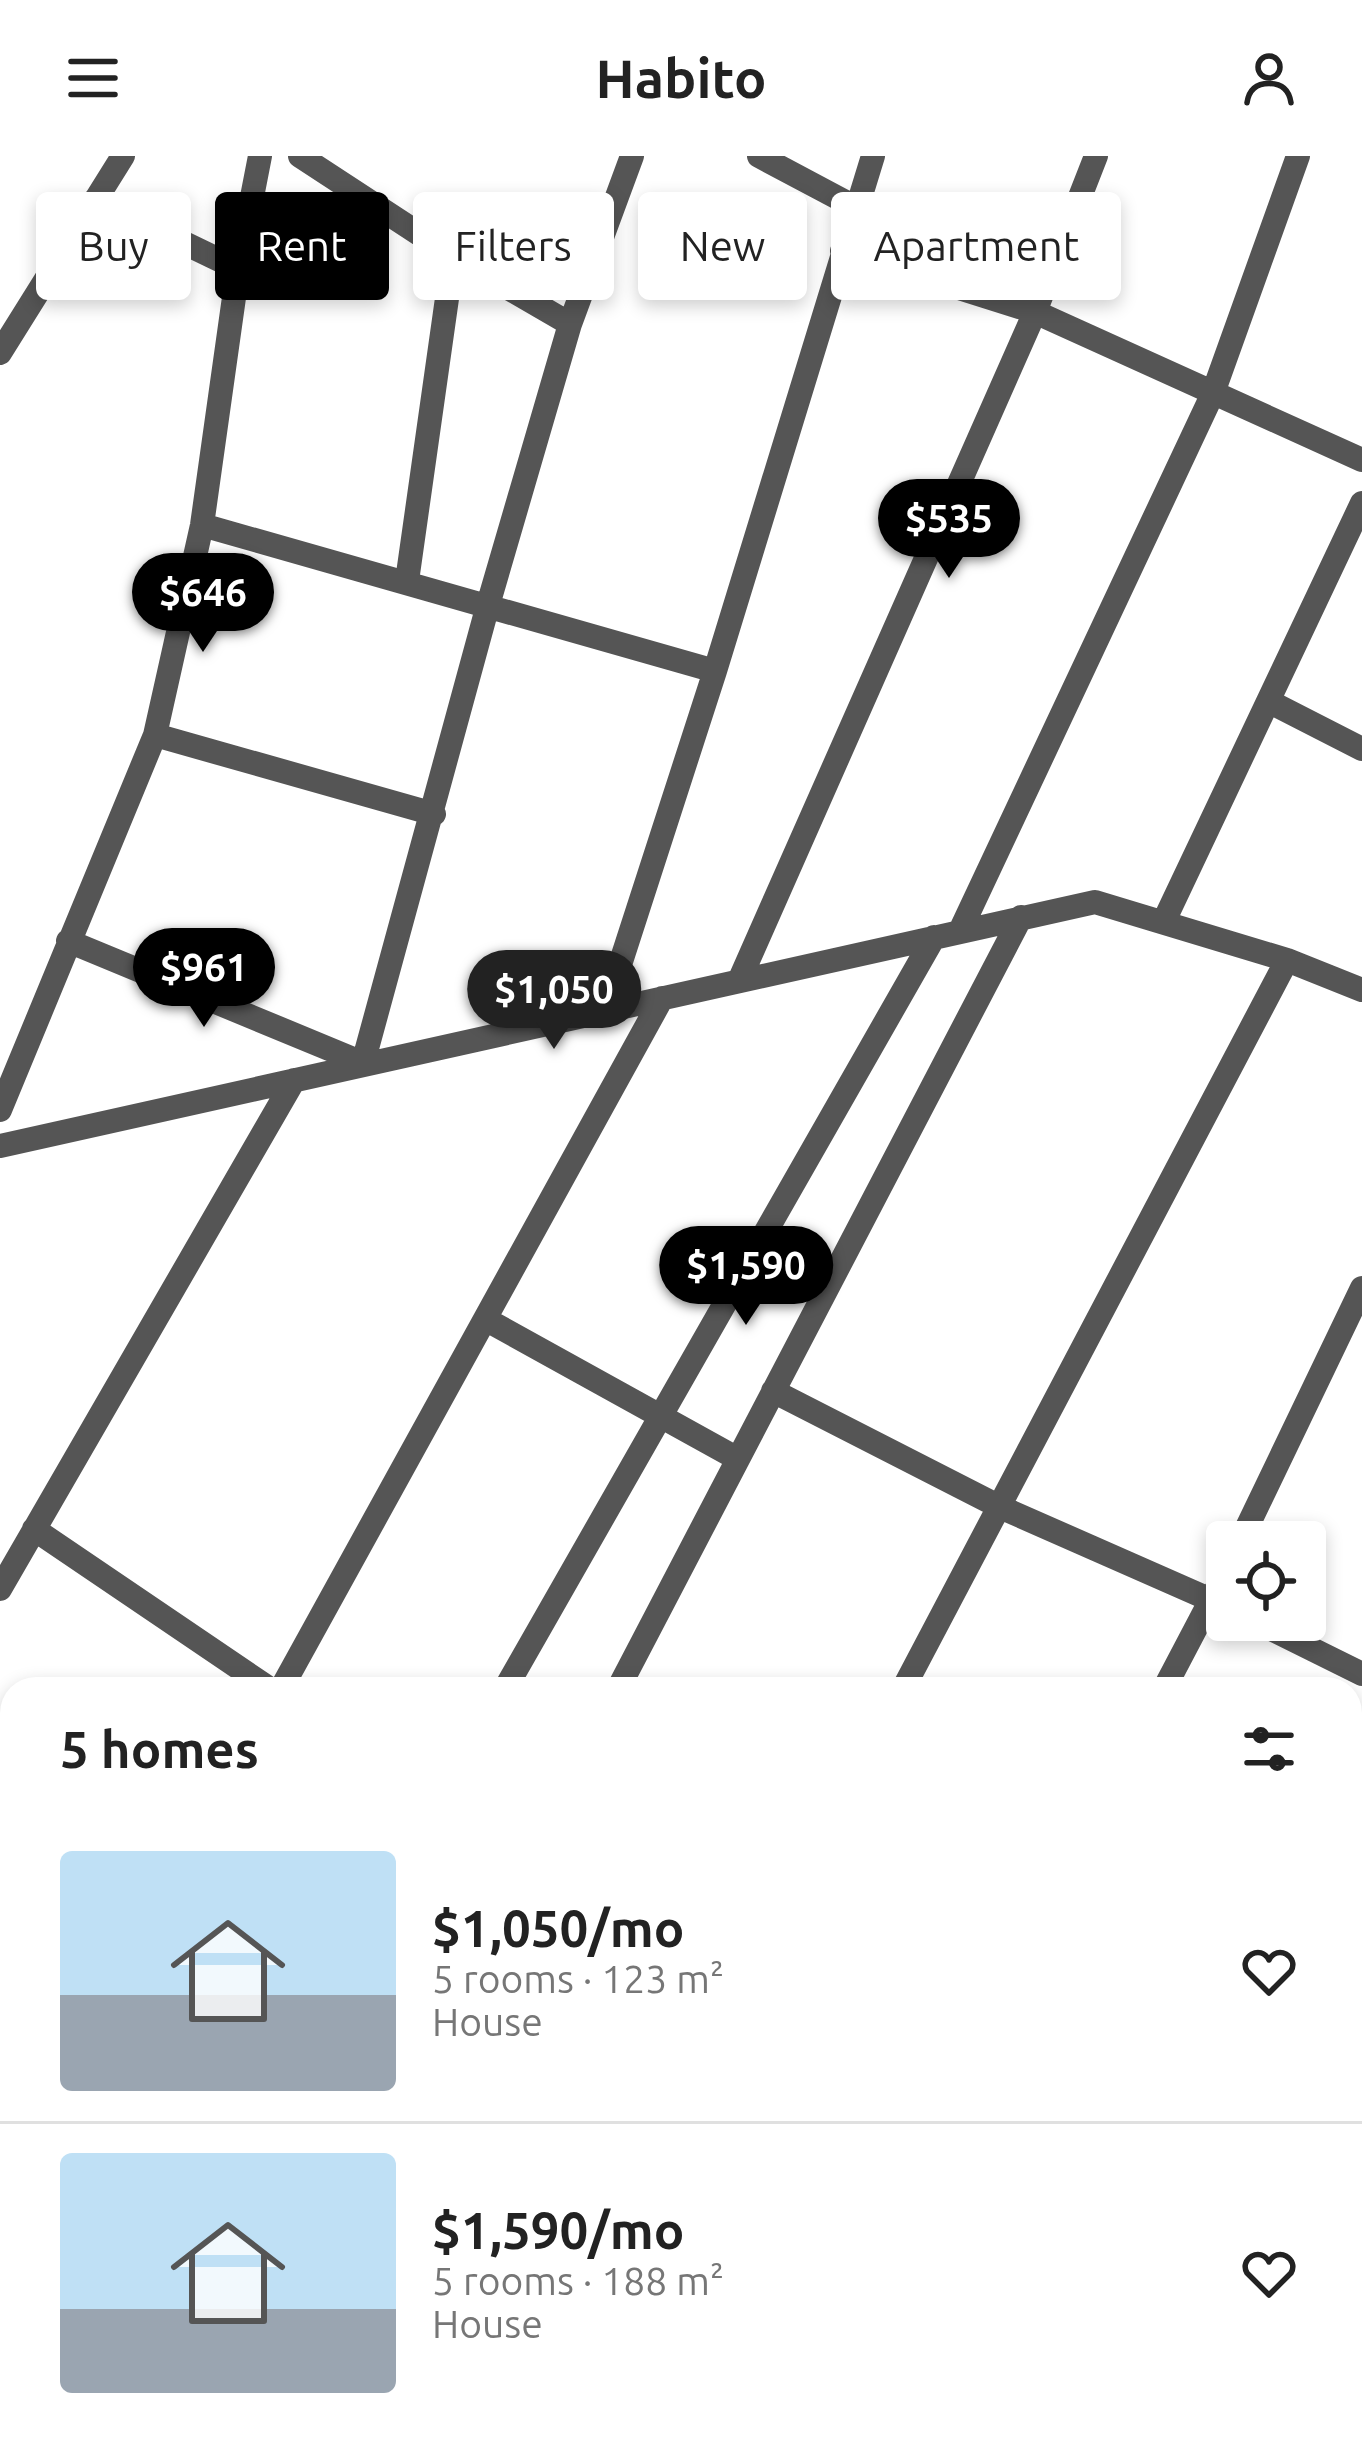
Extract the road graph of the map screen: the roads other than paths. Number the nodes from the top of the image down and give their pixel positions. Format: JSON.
{"nodes":[{"id":1,"x":123,"y":156,"type":"edge"},
{"id":2,"x":300,"y":156,"type":"edge"},
{"id":3,"x":632,"y":156,"type":"edge"},
{"id":4,"x":760,"y":156,"type":"edge"},
{"id":5,"x":873,"y":156,"type":"edge"},
{"id":6,"x":1096,"y":156,"type":"edge"},
{"id":7,"x":1298,"y":156,"type":"edge"},
{"id":8,"x":259,"y":157,"type":"edge"},
{"id":9,"x":100,"y":192,"type":"edge"},
{"id":10,"x":252,"y":192,"type":"edge"},
{"id":11,"x":860,"y":192,"type":"edge"},
{"id":12,"x":831,"y":194,"type":"edge"},
{"id":13,"x":413,"y":230,"type":"edge"},
{"id":14,"x":831,"y":287,"type":"edge"},
{"id":15,"x":36,"y":295,"type":"edge"},
{"id":16,"x":234,"y":300,"type":"edge"},
{"id":17,"x":447,"y":300,"type":"edge"},
{"id":18,"x":528,"y":300,"type":"edge"},
{"id":19,"x":997,"y":300,"type":"edge"},
{"id":20,"x":1035,"y":312,"type":"junction"},
{"id":21,"x":569,"y":324,"type":"junction"},
{"id":22,"x":0,"y":353,"type":"edge"},
{"id":23,"x":1213,"y":393,"type":"junction"},
{"id":24,"x":1362,"y":460,"type":"edge"},
{"id":25,"x":1362,"y":503,"type":"edge"},
{"id":26,"x":202,"y":525,"type":"junction"},
{"id":27,"x":406,"y":581,"type":"junction"},
{"id":28,"x":488,"y":605,"type":"junction"},
{"id":29,"x":715,"y":671,"type":"junction"},
{"id":30,"x":1270,"y":702,"type":"junction"},
{"id":31,"x":155,"y":735,"type":"junction"},
{"id":32,"x":1362,"y":748,"type":"edge"},
{"id":33,"x":434,"y":814,"type":"junction"},
{"id":34,"x":1021,"y":917,"type":"junction"},
{"id":35,"x":1165,"y":921,"type":"junction"},
{"id":36,"x":960,"y":931,"type":"junction"},
{"id":37,"x":934,"y":937,"type":"junction"},
{"id":38,"x":68,"y":941,"type":"junction"},
{"id":39,"x":1287,"y":960,"type":"junction"},
{"id":40,"x":739,"y":981,"type":"junction"},
{"id":41,"x":1362,"y":989,"type":"edge"},
{"id":42,"x":662,"y":998,"type":"junction"},
{"id":43,"x":605,"y":1011,"type":"junction"},
{"id":44,"x":363,"y":1063,"type":"junction"},
{"id":45,"x":294,"y":1080,"type":"junction"},
{"id":46,"x":0,"y":1110,"type":"edge"},
{"id":47,"x":0,"y":1147,"type":"edge"},
{"id":48,"x":1359,"y":1304,"type":"edge"},
{"id":49,"x":485,"y":1319,"type":"junction"},
{"id":50,"x":773,"y":1391,"type":"junction"},
{"id":51,"x":661,"y":1417,"type":"junction"},
{"id":52,"x":738,"y":1460,"type":"junction"},
{"id":53,"x":1000,"y":1508,"type":"junction"},
{"id":54,"x":1250,"y":1521,"type":"edge"},
{"id":55,"x":34,"y":1529,"type":"junction"},
{"id":56,"x":0,"y":1588,"type":"edge"},
{"id":57,"x":1206,"y":1597,"type":"edge"},
{"id":58,"x":1206,"y":1624,"type":"edge"},
{"id":59,"x":1295,"y":1641,"type":"edge"},
{"id":60,"x":1362,"y":1674,"type":"edge"},
{"id":61,"x":252,"y":1677,"type":"edge"},
{"id":62,"x":287,"y":1677,"type":"edge"},
{"id":63,"x":512,"y":1677,"type":"edge"},
{"id":64,"x":624,"y":1677,"type":"edge"},
{"id":65,"x":908,"y":1677,"type":"edge"},
{"id":66,"x":1172,"y":1677,"type":"edge"}],
"edges":[{"from":1,"to":9,"type":"street"},
{"from":2,"to":13,"type":"street"},
{"from":3,"to":21,"type":"street"},
{"from":4,"to":12,"type":"street"},
{"from":5,"to":11,"type":"street"},
{"from":6,"to":20,"type":"street"},
{"from":7,"to":23,"type":"street"},
{"from":8,"to":10,"type":"street"},
{"from":14,"to":29,"type":"street"},
{"from":15,"to":22,"type":"street"},
{"from":16,"to":26,"type":"street"},
{"from":17,"to":27,"type":"street"},
{"from":18,"to":21,"type":"street"},
{"from":19,"to":20,"type":"street"},
{"from":20,"to":23,"type":"street"},
{"from":20,"to":40,"type":"street"},
{"from":21,"to":28,"type":"street"},
{"from":23,"to":24,"type":"street"},
{"from":23,"to":36,"type":"street"},
{"from":25,"to":30,"type":"street"},
{"from":26,"to":27,"type":"street"},
{"from":26,"to":31,"type":"street"},
{"from":27,"to":28,"type":"street"},
{"from":28,"to":29,"type":"street"},
{"from":28,"to":33,"type":"street"},
{"from":29,"to":43,"type":"street"},
{"from":30,"to":32,"type":"street"},
{"from":30,"to":35,"type":"street"},
{"from":31,"to":33,"type":"street"},
{"from":31,"to":38,"type":"street"},
{"from":33,"to":44,"type":"street"},
{"from":34,"to":35,"type":"street"},
{"from":34,"to":36,"type":"street"},
{"from":34,"to":50,"type":"street"},
{"from":35,"to":39,"type":"street"},
{"from":36,"to":37,"type":"street"},
{"from":37,"to":40,"type":"street"},
{"from":37,"to":51,"type":"street"},
{"from":38,"to":44,"type":"street"},
{"from":38,"to":46,"type":"street"},
{"from":39,"to":41,"type":"street"},
{"from":39,"to":53,"type":"street"},
{"from":40,"to":42,"type":"street"},
{"from":42,"to":43,"type":"street"},
{"from":42,"to":49,"type":"street"},
{"from":43,"to":44,"type":"street"},
{"from":44,"to":45,"type":"street"},
{"from":45,"to":47,"type":"street"},
{"from":45,"to":55,"type":"street"},
{"from":48,"to":54,"type":"street"},
{"from":49,"to":51,"type":"street"},
{"from":49,"to":62,"type":"street"},
{"from":50,"to":52,"type":"street"},
{"from":50,"to":53,"type":"street"},
{"from":51,"to":52,"type":"street"},
{"from":51,"to":63,"type":"street"},
{"from":52,"to":64,"type":"street"},
{"from":53,"to":57,"type":"street"},
{"from":53,"to":65,"type":"street"},
{"from":55,"to":56,"type":"street"},
{"from":55,"to":61,"type":"street"},
{"from":58,"to":66,"type":"street"},
{"from":59,"to":60,"type":"street"}]}
